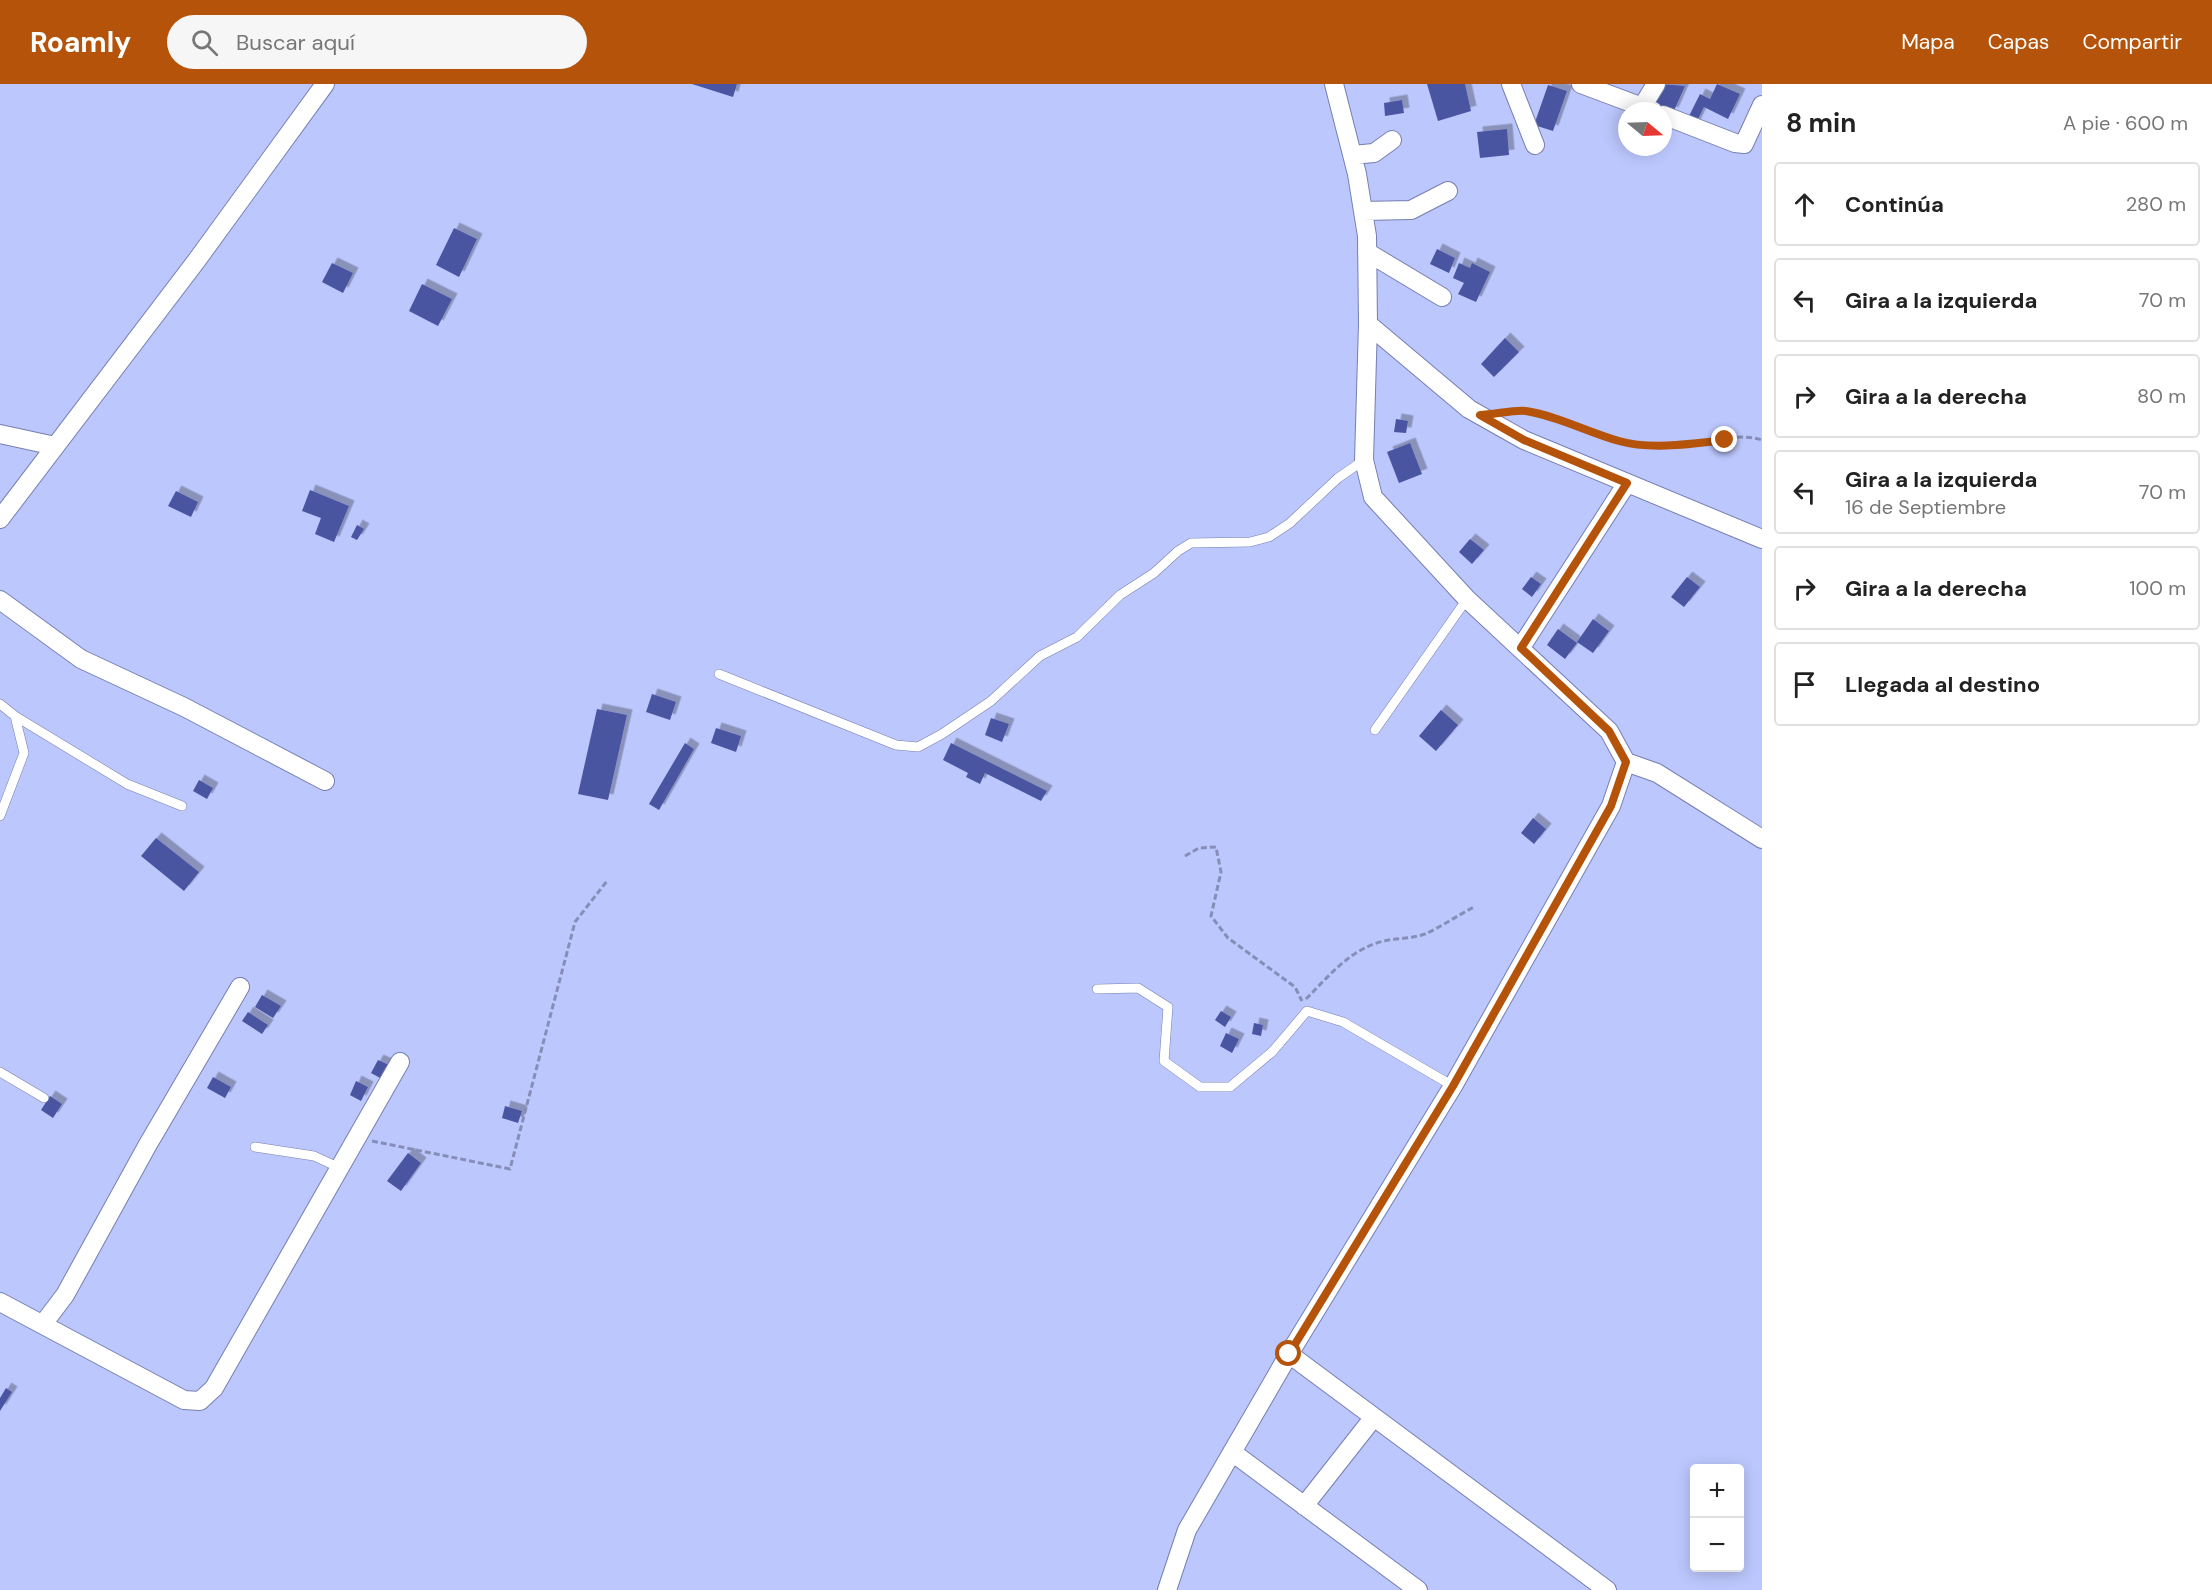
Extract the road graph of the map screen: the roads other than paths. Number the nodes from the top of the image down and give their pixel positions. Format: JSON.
{"nodes":[{"id":1,"x":325,"y":84,"type":"edge"},
{"id":2,"x":1334,"y":84,"type":"edge"},
{"id":3,"x":1511,"y":84,"type":"edge"},
{"id":4,"x":1581,"y":84,"type":"edge"},
{"id":5,"x":1656,"y":84,"type":"edge"},
{"id":6,"x":1629,"y":102,"type":"edge"},
{"id":7,"x":1650,"y":102,"type":"edge"},
{"id":8,"x":1762,"y":105,"type":"edge"},
{"id":9,"x":1672,"y":118,"type":"edge"},
{"id":10,"x":1392,"y":140,"type":"dead end"},
{"id":11,"x":1535,"y":145,"type":"dead end"},
{"id":12,"x":1352,"y":155,"type":"junction"},
{"id":13,"x":1448,"y":191,"type":"dead end"},
{"id":14,"x":1363,"y":211,"type":"junction"},
{"id":15,"x":1367,"y":252,"type":"junction"},
{"id":16,"x":1442,"y":297,"type":"dead end"},
{"id":17,"x":1368,"y":324,"type":"junction"},
{"id":18,"x":0,"y":434,"type":"edge"},
{"id":19,"x":55,"y":446,"type":"junction"},
{"id":20,"x":1364,"y":460,"type":"junction"},
{"id":21,"x":1627,"y":483,"type":"junction"},
{"id":22,"x":0,"y":519,"type":"edge"},
{"id":23,"x":1762,"y":538,"type":"edge"},
{"id":24,"x":1467,"y":599,"type":"junction"},
{"id":25,"x":0,"y":600,"type":"edge"},
{"id":26,"x":1521,"y":648,"type":"junction"},
{"id":27,"x":719,"y":674,"type":"dead end"},
{"id":28,"x":0,"y":704,"type":"edge"},
{"id":29,"x":15,"y":716,"type":"junction"},
{"id":30,"x":1375,"y":730,"type":"dead end"},
{"id":31,"x":1626,"y":762,"type":"junction"},
{"id":32,"x":325,"y":781,"type":"dead end"},
{"id":33,"x":182,"y":806,"type":"dead end"},
{"id":34,"x":0,"y":816,"type":"edge"},
{"id":35,"x":1762,"y":839,"type":"edge"},
{"id":36,"x":240,"y":987,"type":"dead end"},
{"id":37,"x":1097,"y":989,"type":"dead end"},
{"id":38,"x":400,"y":1062,"type":"dead end"},
{"id":39,"x":0,"y":1072,"type":"edge"},
{"id":40,"x":1453,"y":1086,"type":"junction"},
{"id":41,"x":44,"y":1098,"type":"dead end"},
{"id":42,"x":255,"y":1147,"type":"dead end"},
{"id":43,"x":340,"y":1168,"type":"junction"},
{"id":44,"x":0,"y":1302,"type":"edge"},
{"id":45,"x":43,"y":1324,"type":"junction"},
{"id":46,"x":1289,"y":1354,"type":"junction"},
{"id":47,"x":1374,"y":1417,"type":"junction"},
{"id":48,"x":1232,"y":1452,"type":"junction"},
{"id":49,"x":1305,"y":1506,"type":"junction"},
{"id":50,"x":1167,"y":1590,"type":"edge"},
{"id":51,"x":1418,"y":1590,"type":"edge"},
{"id":52,"x":1608,"y":1590,"type":"edge"}],
"edges":[{"from":1,"to":19,"type":"street"},
{"from":2,"to":12,"type":"street"},
{"from":3,"to":11,"type":"street"},
{"from":4,"to":6,"type":"street"},
{"from":5,"to":7,"type":"street"},
{"from":8,"to":9,"type":"street"},
{"from":10,"to":12,"type":"street"},
{"from":12,"to":14,"type":"street"},
{"from":13,"to":14,"type":"street"},
{"from":14,"to":15,"type":"street"},
{"from":15,"to":16,"type":"street"},
{"from":15,"to":17,"type":"street"},
{"from":17,"to":20,"type":"street"},
{"from":17,"to":21,"type":"street"},
{"from":18,"to":19,"type":"street"},
{"from":19,"to":22,"type":"street"},
{"from":20,"to":24,"type":"street"},
{"from":20,"to":27,"type":"lane"},
{"from":21,"to":23,"type":"street"},
{"from":21,"to":26,"type":"street"},
{"from":24,"to":26,"type":"street"},
{"from":24,"to":30,"type":"lane"},
{"from":25,"to":32,"type":"street"},
{"from":26,"to":31,"type":"street"},
{"from":28,"to":29,"type":"lane"},
{"from":29,"to":33,"type":"lane"},
{"from":29,"to":34,"type":"lane"},
{"from":31,"to":35,"type":"street"},
{"from":31,"to":40,"type":"street"},
{"from":36,"to":45,"type":"street"},
{"from":37,"to":40,"type":"lane"},
{"from":38,"to":43,"type":"street"},
{"from":39,"to":41,"type":"lane"},
{"from":40,"to":46,"type":"street"},
{"from":42,"to":43,"type":"lane"},
{"from":43,"to":45,"type":"street"},
{"from":44,"to":45,"type":"street"},
{"from":46,"to":47,"type":"street"},
{"from":46,"to":48,"type":"street"},
{"from":47,"to":49,"type":"street"},
{"from":47,"to":52,"type":"street"},
{"from":48,"to":49,"type":"street"},
{"from":48,"to":50,"type":"street"},
{"from":49,"to":51,"type":"street"}]}
